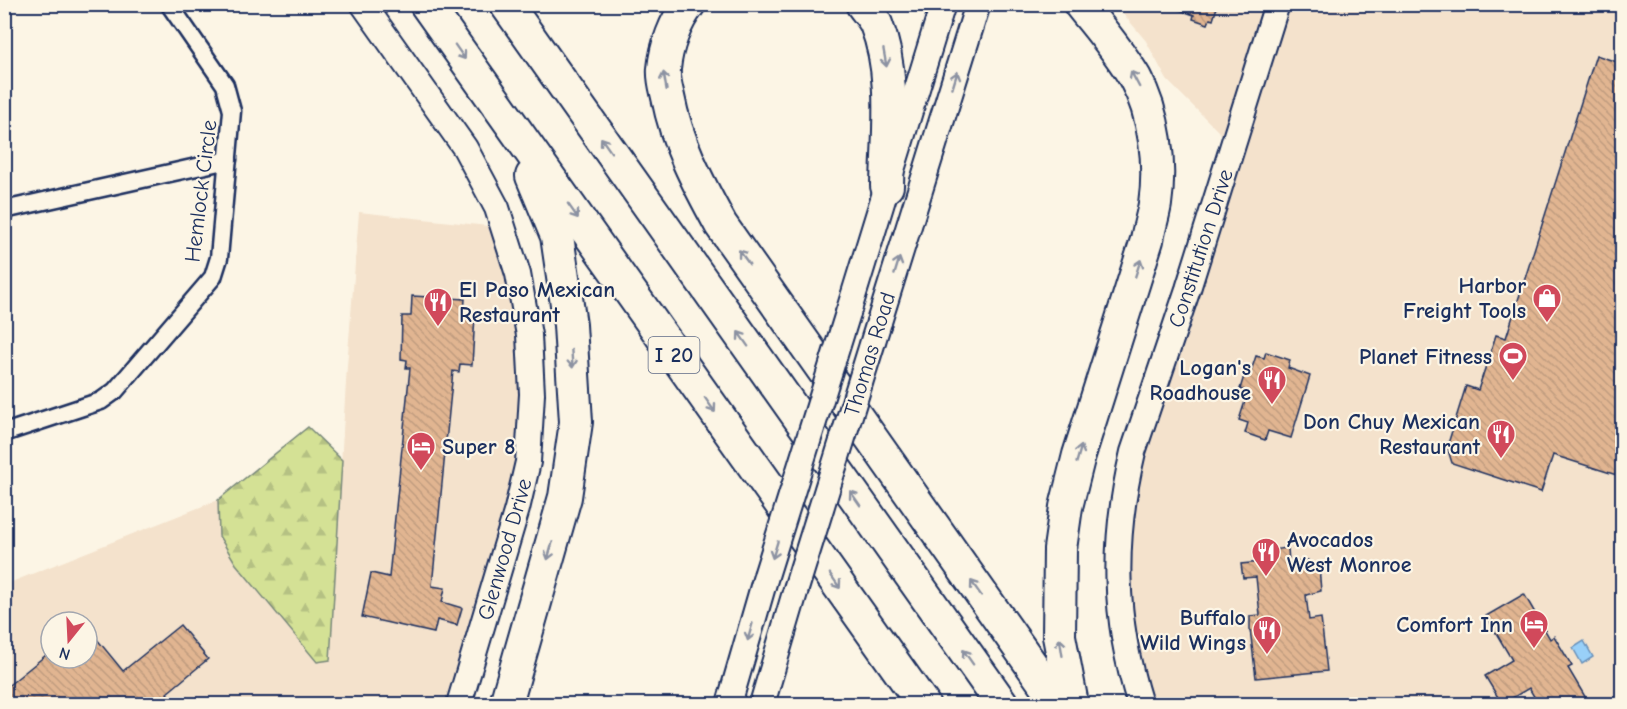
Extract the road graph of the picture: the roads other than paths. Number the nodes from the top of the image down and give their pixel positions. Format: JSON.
{"nodes":[{"id":1,"x":169,"y":4,"type":"edge"},
{"id":2,"x":363,"y":4,"type":"edge"},
{"id":3,"x":426,"y":4,"type":"edge"},
{"id":4,"x":506,"y":4,"type":"edge"},
{"id":5,"x":688,"y":4,"type":"edge"},
{"id":6,"x":862,"y":4,"type":"edge"},
{"id":7,"x":943,"y":4,"type":"edge"},
{"id":8,"x":978,"y":4,"type":"edge"},
{"id":9,"x":1080,"y":4,"type":"edge"},
{"id":10,"x":1277,"y":4,"type":"edge"},
{"id":11,"x":510,"y":122,"type":"junction"},
{"id":12,"x":228,"y":160,"type":"junction"},
{"id":13,"x":887,"y":186,"type":"junction"},
{"id":14,"x":4,"y":210,"type":"edge"},
{"id":15,"x":4,"y":433,"type":"edge"},
{"id":16,"x":459,"y":705,"type":"edge"},
{"id":17,"x":506,"y":705,"type":"edge"},
{"id":18,"x":729,"y":705,"type":"edge"},
{"id":19,"x":762,"y":705,"type":"edge"},
{"id":20,"x":922,"y":705,"type":"edge"},
{"id":21,"x":1002,"y":705,"type":"edge"},
{"id":22,"x":1059,"y":705,"type":"edge"},
{"id":23,"x":1072,"y":705,"type":"edge"},
{"id":24,"x":1140,"y":705,"type":"edge"}],
"edges":[{"from":1,"to":12,"type":"street","name":"Hemlock Circle"},
{"from":2,"to":16,"type":"street","name":"Glenwood Drive"},
{"from":3,"to":11,"type":"highway","number":"I 20","one_way":true},
{"from":21,"to":4,"type":"highway","one_way":true},
{"from":22,"to":5,"type":"highway","one_way":true},
{"from":6,"to":13,"type":"highway","one_way":true},
{"from":7,"to":13,"type":"street","name":"Thomas Road"},
{"from":19,"to":8,"type":"street","name":"Thomas Road","one_way":true,"bridge":true},
{"from":23,"to":9,"type":"highway","one_way":true},
{"from":10,"to":24,"type":"street","name":"Constitution Drive"},
{"from":11,"to":17,"type":"highway","one_way":true},
{"from":11,"to":20,"type":"highway","number":"I 20","one_way":true},
{"from":12,"to":14,"type":"street"},
{"from":12,"to":15,"type":"street","name":"Hemlock Circle"},
{"from":13,"to":18,"type":"street","name":"Thomas Road","one_way":true,"bridge":true}]}
